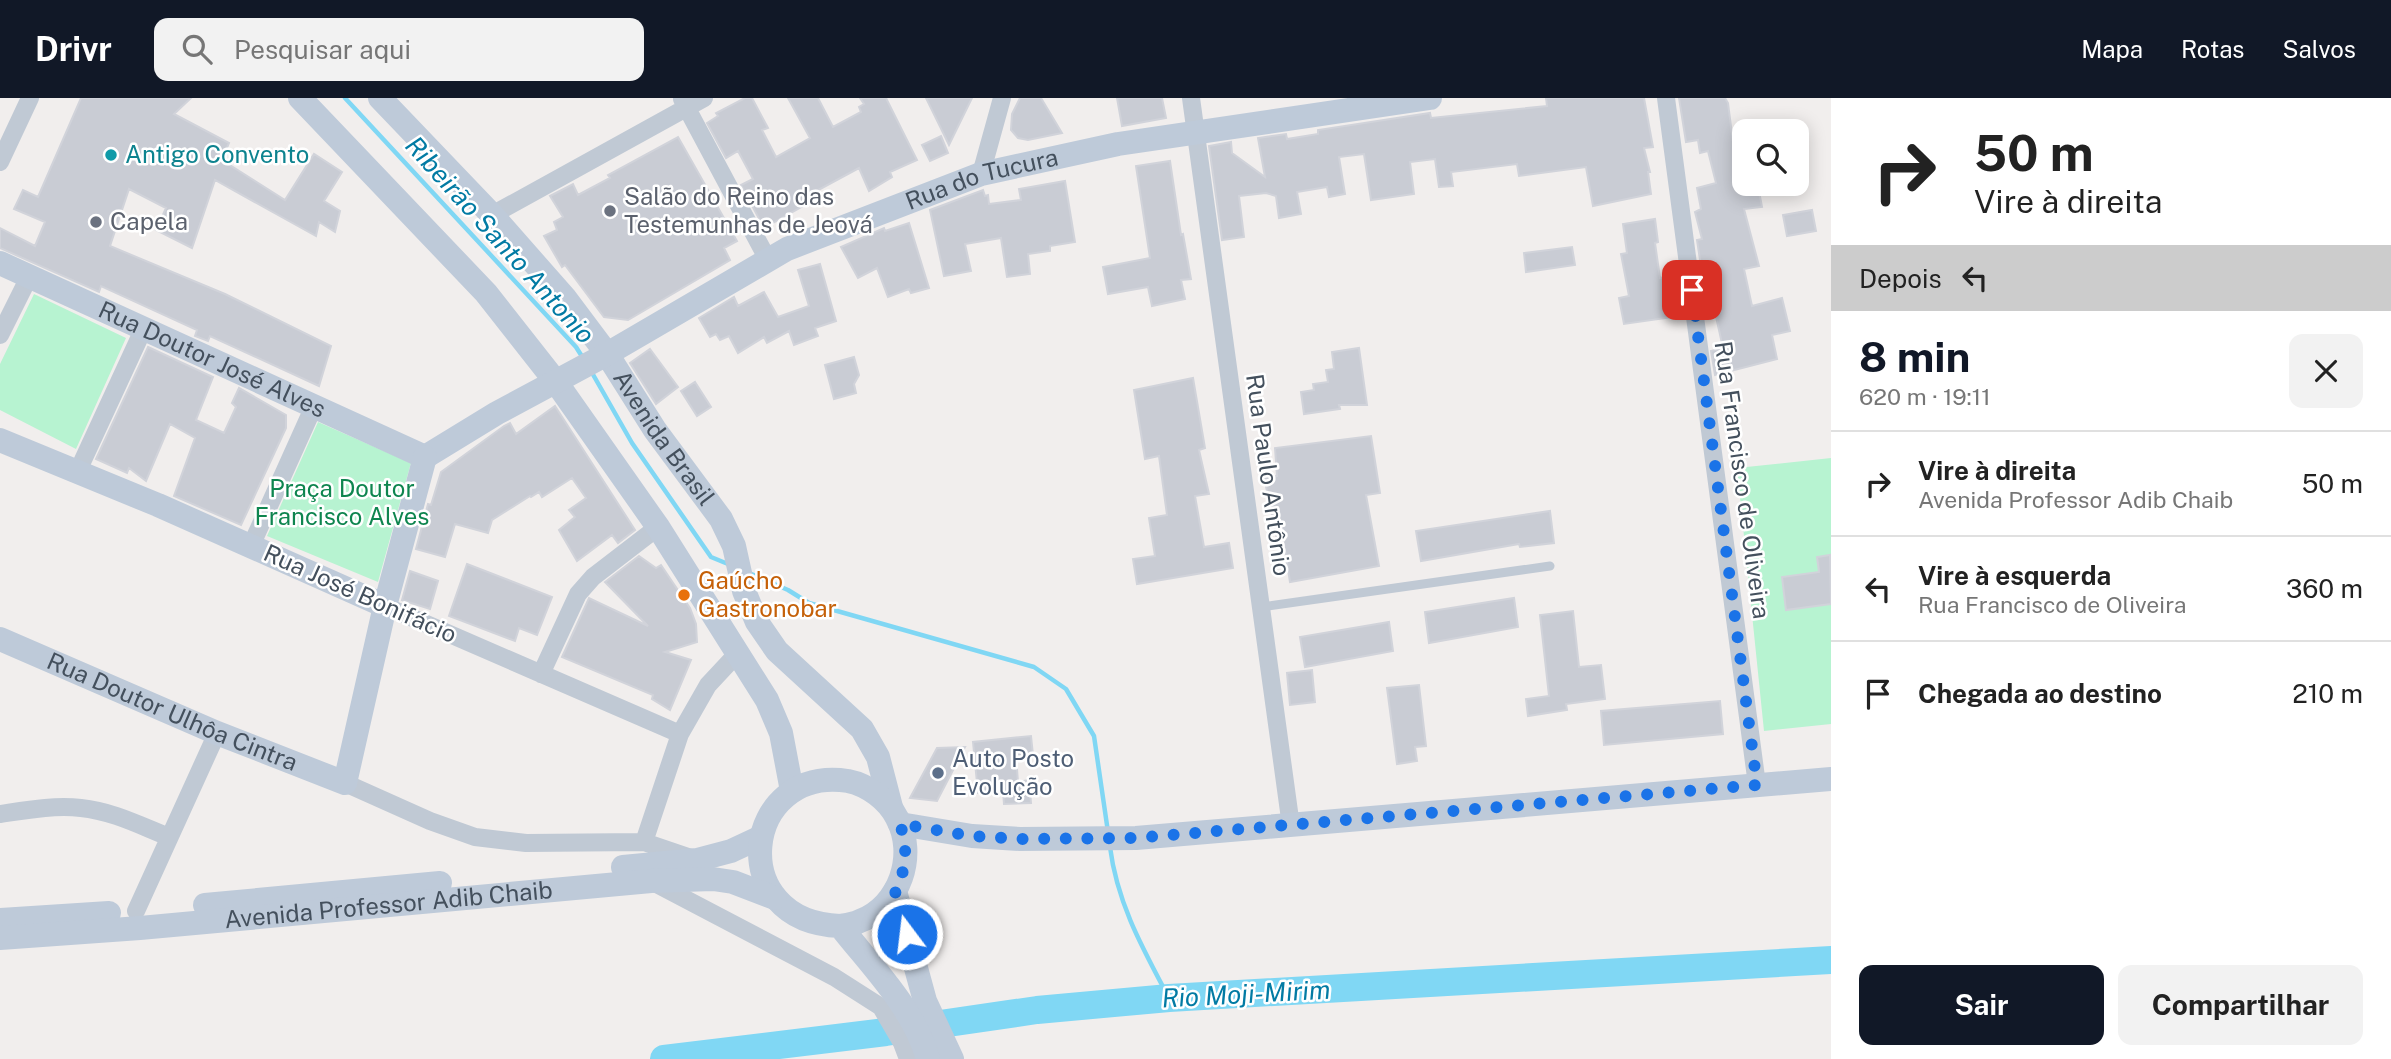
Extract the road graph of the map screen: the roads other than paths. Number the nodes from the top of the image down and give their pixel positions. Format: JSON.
{"nodes":[{"id":1,"x":30,"y":98,"type":"edge"},
{"id":2,"x":299,"y":98,"type":"edge"},
{"id":3,"x":380,"y":98,"type":"edge"},
{"id":4,"x":704,"y":98,"type":"edge"},
{"id":5,"x":1002,"y":98,"type":"edge"},
{"id":6,"x":1191,"y":98,"type":"edge"},
{"id":7,"x":1430,"y":98,"type":"edge"},
{"id":8,"x":1666,"y":98,"type":"edge"},
{"id":9,"x":684,"y":103,"type":"edge"},
{"id":10,"x":1195,"y":131,"type":"junction"},
{"id":11,"x":0,"y":162,"type":"edge"},
{"id":12,"x":981,"y":174,"type":"junction"},
{"id":13,"x":492,"y":215,"type":"junction"},
{"id":14,"x":768,"y":260,"type":"junction"},
{"id":15,"x":0,"y":263,"type":"edge"},
{"id":16,"x":29,"y":278,"type":"junction"},
{"id":17,"x":143,"y":330,"type":"junction"},
{"id":18,"x":0,"y":335,"type":"edge"},
{"id":19,"x":603,"y":356,"type":"junction"},
{"id":20,"x":562,"y":379,"type":"junction"},
{"id":21,"x":314,"y":405,"type":"junction"},
{"id":22,"x":0,"y":440,"type":"edge"},
{"id":23,"x":425,"y":457,"type":"junction"},
{"id":24,"x":77,"y":473,"type":"junction"},
{"id":25,"x":658,"y":527,"type":"junction"},
{"id":26,"x":251,"y":546,"type":"junction"},
{"id":27,"x":1550,"y":566,"type":"dead end"},
{"id":28,"x":385,"y":606,"type":"junction"},
{"id":29,"x":1261,"y":607,"type":"junction"},
{"id":30,"x":0,"y":639,"type":"edge"},
{"id":31,"x":736,"y":655,"type":"junction"},
{"id":32,"x":541,"y":674,"type":"junction"},
{"id":33,"x":217,"y":733,"type":"junction"},
{"id":34,"x":680,"y":734,"type":"junction"},
{"id":35,"x":1831,"y":779,"type":"edge"},
{"id":36,"x":345,"y":783,"type":"junction"},
{"id":37,"x":1757,"y":785,"type":"junction"},
{"id":38,"x":792,"y":791,"type":"junction"},
{"id":39,"x":0,"y":814,"type":"edge"},
{"id":40,"x":895,"y":816,"type":"junction"},
{"id":41,"x":1291,"y":826,"type":"junction"},
{"id":42,"x":169,"y":837,"type":"junction"},
{"id":43,"x":761,"y":837,"type":"junction"},
{"id":44,"x":644,"y":842,"type":"junction"},
{"id":45,"x":697,"y":860,"type":"junction"},
{"id":46,"x":651,"y":881,"type":"junction"},
{"id":47,"x":895,"y":891,"type":"junction"},
{"id":48,"x":775,"y":898,"type":"junction"},
{"id":49,"x":136,"y":911,"type":"junction"},
{"id":50,"x":0,"y":920,"type":"edge"},
{"id":51,"x":840,"y":926,"type":"junction"},
{"id":52,"x":0,"y":938,"type":"edge"},
{"id":53,"x":903,"y":1004,"type":"junction"},
{"id":54,"x":931,"y":1053,"type":"edge"}],
"edges":[{"from":1,"to":11,"type":"street"},
{"from":2,"to":20,"type":"main road"},
{"from":3,"to":13,"type":"main road","name":"Avenida Brasil"},
{"from":4,"to":9,"type":"street"},
{"from":5,"to":12,"type":"street"},
{"from":6,"to":10,"type":"street","name":"Rua Paulo Antônio"},
{"from":7,"to":10,"type":"main road","name":"Rua do Tucura"},
{"from":8,"to":37,"type":"street","name":"Rua Francisco de Oliveira"},
{"from":9,"to":13,"type":"street"},
{"from":9,"to":14,"type":"street"},
{"from":10,"to":12,"type":"main road","name":"Rua do Tucura"},
{"from":10,"to":29,"type":"street","name":"Rua Paulo Antônio"},
{"from":12,"to":14,"type":"main road","name":"Rua do Tucura"},
{"from":13,"to":19,"type":"main road","name":"Avenida Brasil"},
{"from":14,"to":19,"type":"main road","name":"Rua do Tucura"},
{"from":15,"to":16,"type":"main road","name":"Rua Doutor José Alves"},
{"from":16,"to":17,"type":"main road","name":"Rua Doutor José Alves"},
{"from":16,"to":18,"type":"street"},
{"from":17,"to":21,"type":"main road","name":"Rua Doutor José Alves"},
{"from":17,"to":24,"type":"street"},
{"from":19,"to":20,"type":"main road","name":"Rua do Tucura"},
{"from":19,"to":40,"type":"main road","name":"Avenida Brasil"},
{"from":20,"to":23,"type":"main road","name":"Rua do Tucura"},
{"from":20,"to":25,"type":"main road"},
{"from":21,"to":23,"type":"main road","name":"Rua Doutor José Alves"},
{"from":21,"to":26,"type":"street"},
{"from":22,"to":24,"type":"main road","name":"Rua José Bonifácio"},
{"from":23,"to":28,"type":"main road"},
{"from":24,"to":26,"type":"main road","name":"Rua José Bonifácio"},
{"from":25,"to":31,"type":"main road"},
{"from":25,"to":32,"type":"street"},
{"from":26,"to":28,"type":"main road","name":"Rua José Bonifácio"},
{"from":27,"to":29,"type":"lane"},
{"from":28,"to":32,"type":"street","name":"Rua José Bonifácio"},
{"from":28,"to":36,"type":"main road"},
{"from":29,"to":41,"type":"street","name":"Rua Paulo Antônio"},
{"from":30,"to":33,"type":"main road","name":"Rua Doutor Ulhôa Cintra"},
{"from":31,"to":34,"type":"street"},
{"from":31,"to":38,"type":"main road"},
{"from":32,"to":34,"type":"street","name":"Rua José Bonifácio"},
{"from":33,"to":36,"type":"main road","name":"Rua Doutor Ulhôa Cintra"},
{"from":33,"to":42,"type":"street"},
{"from":34,"to":44,"type":"street"},
{"from":35,"to":37,"type":"main road"},
{"from":36,"to":44,"type":"street"},
{"from":37,"to":41,"type":"main road"},
{"from":38,"to":40,"type":"main road"},
{"from":38,"to":43,"type":"main road"},
{"from":39,"to":42,"type":"street"},
{"from":40,"to":41,"type":"main road"},
{"from":40,"to":47,"type":"main road"},
{"from":42,"to":49,"type":"street"},
{"from":43,"to":45,"type":"main road","name":"Avenida Professor Adib Chaib"},
{"from":43,"to":48,"type":"main road"},
{"from":44,"to":45,"type":"street"},
{"from":45,"to":49,"type":"main road","name":"Avenida Professor Adib Chaib"},
{"from":46,"to":48,"type":"main road","name":"Avenida Professor Adib Chaib"},
{"from":46,"to":52,"type":"main road","name":"Avenida Professor Adib Chaib"},
{"from":46,"to":53,"type":"street"},
{"from":47,"to":51,"type":"main road"},
{"from":47,"to":53,"type":"main road"},
{"from":48,"to":51,"type":"main road"},
{"from":49,"to":50,"type":"main road","name":"Avenida Professor Adib Chaib"},
{"from":51,"to":53,"type":"main road"},
{"from":53,"to":54,"type":"main road"},
{"from":53,"to":54,"type":"street"}]}
